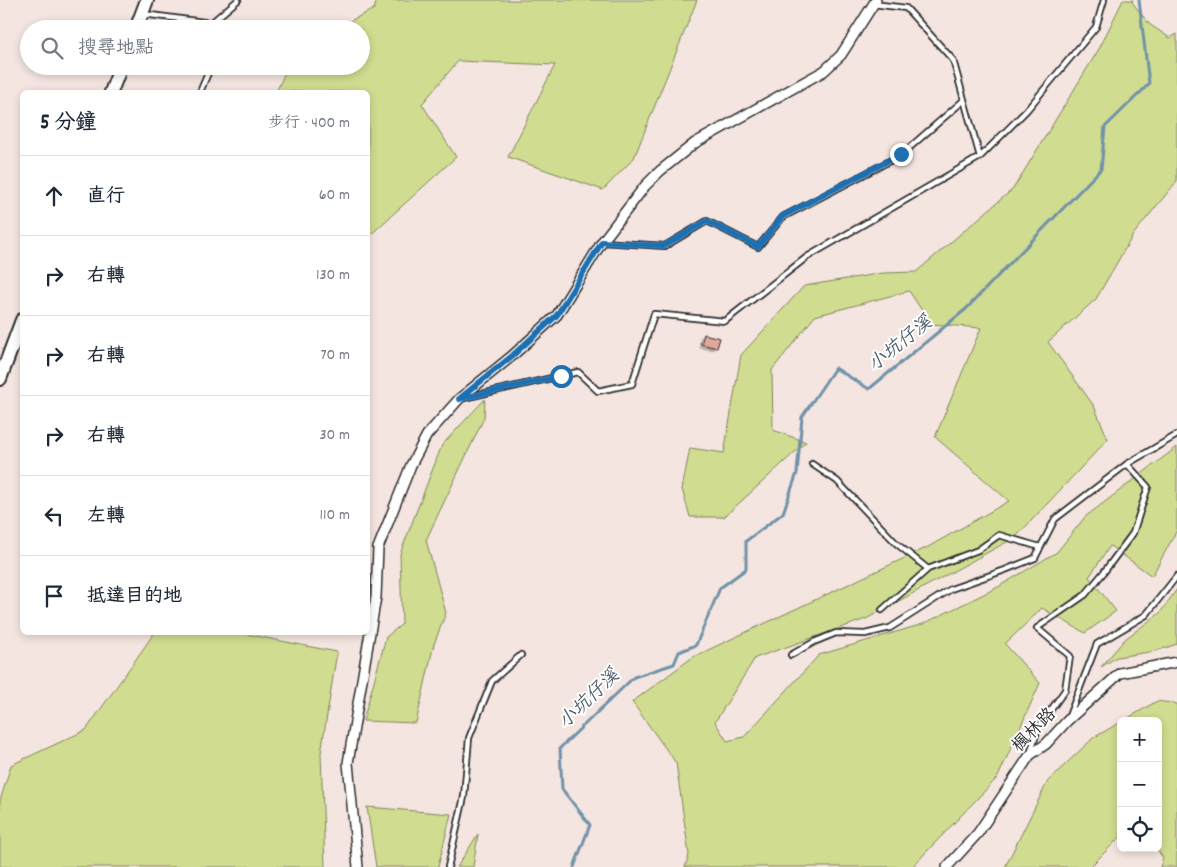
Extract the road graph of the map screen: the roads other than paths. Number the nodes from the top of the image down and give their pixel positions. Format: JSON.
{"nodes":[{"id":1,"x":147,"y":0,"type":"edge"},
{"id":2,"x":1104,"y":0,"type":"edge"},
{"id":3,"x":235,"y":1,"type":"edge"},
{"id":4,"x":875,"y":2,"type":"edge"},
{"id":5,"x":142,"y":14,"type":"junction"},
{"id":6,"x":140,"y":20,"type":"edge"},
{"id":7,"x":188,"y":20,"type":"edge"},
{"id":8,"x":214,"y":20,"type":"edge"},
{"id":9,"x":117,"y":75,"type":"edge"},
{"id":10,"x":207,"y":75,"type":"edge"},
{"id":11,"x":111,"y":90,"type":"edge"},
{"id":12,"x":201,"y":90,"type":"edge"},
{"id":13,"x":964,"y":100,"type":"junction"},
{"id":14,"x":980,"y":157,"type":"junction"},
{"id":15,"x":602,"y":242,"type":"junction"},
{"id":16,"x":20,"y":325,"type":"edge"},
{"id":17,"x":0,"y":379,"type":"edge"},
{"id":18,"x":459,"y":399,"type":"junction"},
{"id":19,"x":1177,"y":434,"type":"edge"},
{"id":20,"x":812,"y":464,"type":"dead end"},
{"id":21,"x":1127,"y":464,"type":"junction"},
{"id":22,"x":1040,"y":547,"type":"junction"},
{"id":23,"x":928,"y":569,"type":"junction"},
{"id":24,"x":1177,"y":576,"type":"edge"},
{"id":25,"x":882,"y":610,"type":"dead end"},
{"id":26,"x":370,"y":632,"type":"edge"},
{"id":27,"x":370,"y":635,"type":"edge"},
{"id":28,"x":521,"y":655,"type":"dead end"},
{"id":29,"x":791,"y":655,"type":"dead end"},
{"id":30,"x":1177,"y":662,"type":"edge"},
{"id":31,"x":1067,"y":721,"type":"junction"},
{"id":32,"x":1030,"y":755,"type":"junction"},
{"id":33,"x":358,"y":867,"type":"edge"},
{"id":34,"x":448,"y":867,"type":"edge"},
{"id":35,"x":948,"y":867,"type":"edge"}],
"edges":[{"from":1,"to":5,"type":"street"},
{"from":2,"to":14,"type":"lane"},
{"from":3,"to":8,"type":"lane"},
{"from":4,"to":13,"type":"lane"},
{"from":4,"to":15,"type":"street"},
{"from":5,"to":6,"type":"street"},
{"from":5,"to":7,"type":"lane"},
{"from":9,"to":11,"type":"street"},
{"from":10,"to":12,"type":"lane"},
{"from":13,"to":14,"type":"lane"},
{"from":13,"to":15,"type":"lane"},
{"from":14,"to":18,"type":"lane"},
{"from":15,"to":18,"type":"street"},
{"from":16,"to":17,"type":"street"},
{"from":18,"to":26,"type":"street"},
{"from":19,"to":21,"type":"lane"},
{"from":20,"to":23,"type":"lane"},
{"from":21,"to":22,"type":"lane"},
{"from":21,"to":32,"type":"lane"},
{"from":22,"to":23,"type":"lane"},
{"from":22,"to":29,"type":"lane"},
{"from":23,"to":25,"type":"lane"},
{"from":24,"to":31,"type":"lane"},
{"from":27,"to":33,"type":"street"},
{"from":28,"to":34,"type":"lane"},
{"from":30,"to":31,"type":"street","name":"楓林路"},
{"from":31,"to":32,"type":"street","name":"楓林路"},
{"from":32,"to":35,"type":"street","name":"楓林路"}]}
